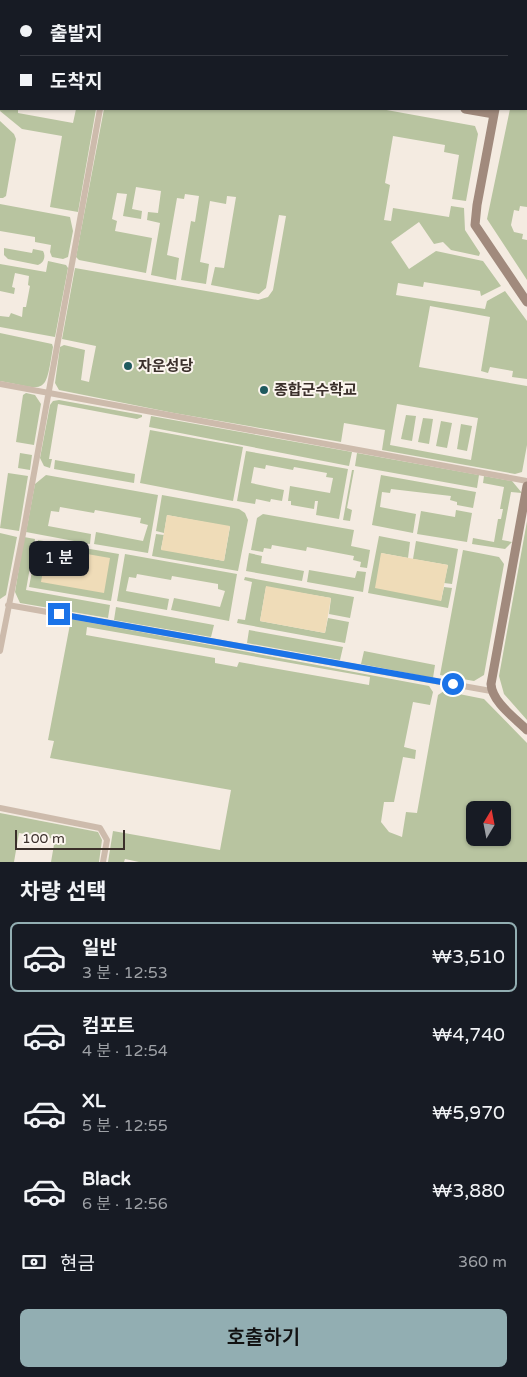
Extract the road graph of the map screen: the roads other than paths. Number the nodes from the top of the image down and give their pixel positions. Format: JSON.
{"nodes":[{"id":1,"x":100,"y":110,"type":"edge"},
{"id":2,"x":480,"y":110,"type":"edge"},
{"id":3,"x":495,"y":111,"type":"edge"},
{"id":4,"x":527,"y":302,"type":"edge"},
{"id":5,"x":0,"y":384,"type":"edge"},
{"id":6,"x":49,"y":393,"type":"junction"},
{"id":7,"x":527,"y":481,"type":"edge"},
{"id":8,"x":527,"y":486,"type":"edge"},
{"id":9,"x":8,"y":604,"type":"junction"},
{"id":10,"x":0,"y":651,"type":"edge"},
{"id":11,"x":491,"y":691,"type":"junction"},
{"id":12,"x":527,"y":730,"type":"edge"},
{"id":13,"x":0,"y":808,"type":"edge"},
{"id":14,"x":103,"y":862,"type":"edge"}],
"edges":[{"from":1,"to":6,"type":"street"},
{"from":2,"to":3,"type":"street"},
{"from":3,"to":4,"type":"street"},
{"from":5,"to":6,"type":"street"},
{"from":6,"to":7,"type":"street"},
{"from":6,"to":9,"type":"street"},
{"from":8,"to":11,"type":"street"},
{"from":9,"to":10,"type":"street"},
{"from":9,"to":11,"type":"street"},
{"from":11,"to":12,"type":"street"},
{"from":13,"to":14,"type":"street"}]}
